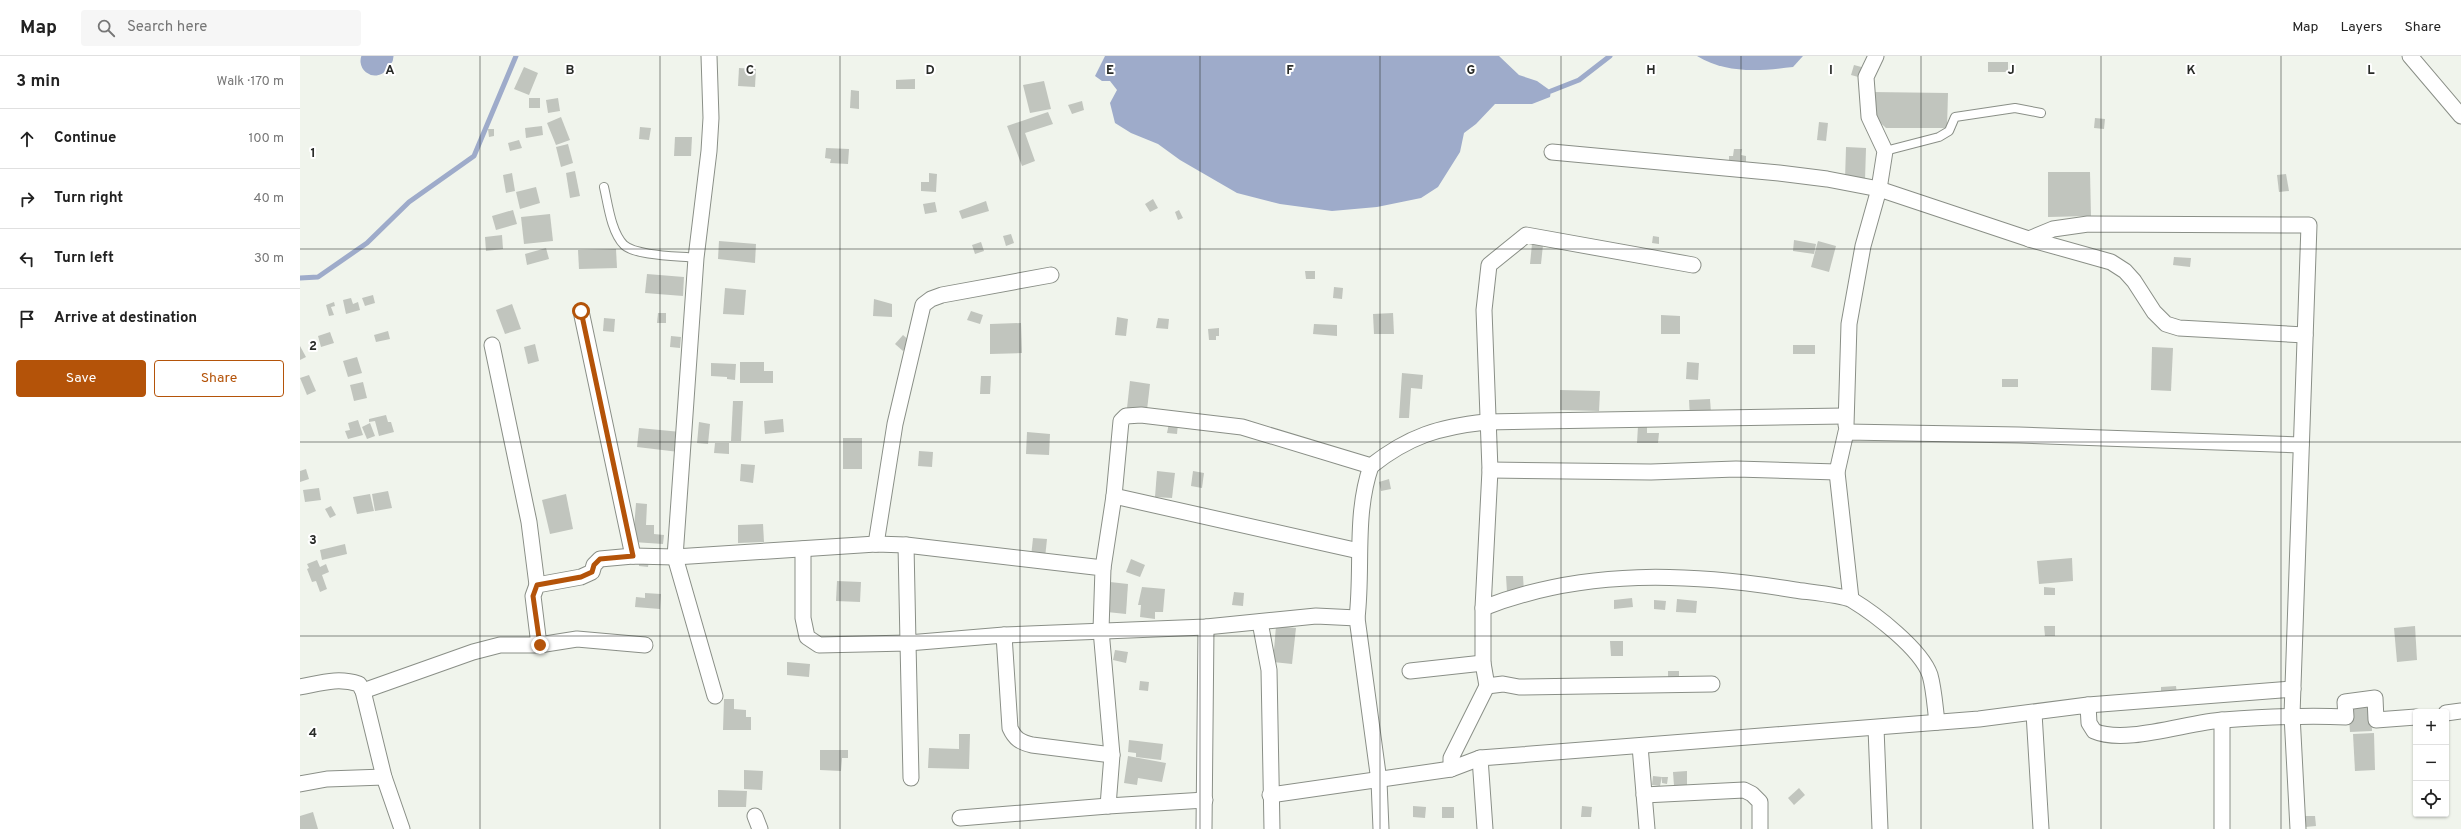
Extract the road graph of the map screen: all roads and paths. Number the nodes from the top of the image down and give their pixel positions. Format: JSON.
{"nodes":[{"id":1,"x":709,"y":56,"type":"edge"},
{"id":2,"x":1876,"y":56,"type":"edge"},
{"id":3,"x":2410,"y":56,"type":"edge"},
{"id":4,"x":2041,"y":113,"type":"dead end"},
{"id":5,"x":2461,"y":116,"type":"edge"},
{"id":6,"x":1885,"y":151,"type":"junction"},
{"id":7,"x":1552,"y":152,"type":"dead end"},
{"id":8,"x":604,"y":187,"type":"dead end"},
{"id":9,"x":1879,"y":189,"type":"junction"},
{"id":10,"x":2029,"y":239,"type":"junction"},
{"id":11,"x":696,"y":258,"type":"junction"},
{"id":12,"x":1693,"y":265,"type":"dead end"},
{"id":13,"x":1051,"y":275,"type":"dead end"},
{"id":14,"x":581,"y":311,"type":"dead end"},
{"id":15,"x":2305,"y":335,"type":"junction"},
{"id":16,"x":492,"y":344,"type":"dead end"},
{"id":17,"x":1845,"y":416,"type":"junction"},
{"id":18,"x":1486,"y":422,"type":"junction"},
{"id":19,"x":1846,"y":432,"type":"junction"},
{"id":20,"x":2301,"y":445,"type":"junction"},
{"id":21,"x":1371,"y":466,"type":"junction"},
{"id":22,"x":1490,"y":470,"type":"junction"},
{"id":23,"x":1837,"y":472,"type":"junction"},
{"id":24,"x":1114,"y":496,"type":"junction"},
{"id":25,"x":876,"y":544,"type":"junction"},
{"id":26,"x":906,"y":545,"type":"junction"},
{"id":27,"x":803,"y":549,"type":"junction"},
{"id":28,"x":1359,"y":551,"type":"junction"},
{"id":29,"x":633,"y":556,"type":"junction"},
{"id":30,"x":674,"y":557,"type":"junction"},
{"id":31,"x":1103,"y":568,"type":"junction"},
{"id":32,"x":537,"y":585,"type":"junction"},
{"id":33,"x":1851,"y":599,"type":"junction"},
{"id":34,"x":1483,"y":608,"type":"junction"},
{"id":35,"x":1357,"y":618,"type":"junction"},
{"id":36,"x":1260,"y":622,"type":"junction"},
{"id":37,"x":1206,"y":627,"type":"junction"},
{"id":38,"x":1101,"y":630,"type":"junction"},
{"id":39,"x":1004,"y":635,"type":"junction"},
{"id":40,"x":908,"y":643,"type":"junction"},
{"id":41,"x":540,"y":645,"type":"junction"},
{"id":42,"x":645,"y":645,"type":"dead end"},
{"id":43,"x":1483,"y":663,"type":"junction"},
{"id":44,"x":1410,"y":671,"type":"dead end"},
{"id":45,"x":1712,"y":684,"type":"dead end"},
{"id":46,"x":1487,"y":686,"type":"junction"},
{"id":47,"x":300,"y":687,"type":"edge"},
{"id":48,"x":2293,"y":689,"type":"junction"},
{"id":49,"x":363,"y":691,"type":"junction"},
{"id":50,"x":715,"y":696,"type":"dead end"},
{"id":51,"x":2088,"y":706,"type":"junction"},
{"id":52,"x":2461,"y":711,"type":"edge"},
{"id":53,"x":2034,"y":713,"type":"junction"},
{"id":54,"x":2449,"y":713,"type":"edge"},
{"id":55,"x":2292,"y":715,"type":"junction"},
{"id":56,"x":2413,"y":717,"type":"edge"},
{"id":57,"x":2222,"y":720,"type":"junction"},
{"id":58,"x":1937,"y":722,"type":"junction"},
{"id":59,"x":1876,"y":728,"type":"junction"},
{"id":60,"x":1640,"y":746,"type":"junction"},
{"id":61,"x":1112,"y":755,"type":"junction"},
{"id":62,"x":1480,"y":758,"type":"junction"},
{"id":63,"x":1451,"y":769,"type":"junction"},
{"id":64,"x":384,"y":778,"type":"junction"},
{"id":65,"x":911,"y":778,"type":"dead end"},
{"id":66,"x":1379,"y":781,"type":"junction"},
{"id":67,"x":300,"y":784,"type":"edge"},
{"id":68,"x":1644,"y":794,"type":"junction"},
{"id":69,"x":1270,"y":795,"type":"junction"},
{"id":70,"x":1205,"y":800,"type":"junction"},
{"id":71,"x":1108,"y":806,"type":"junction"},
{"id":72,"x":960,"y":818,"type":"dead end"},
{"id":73,"x":402,"y":829,"type":"edge"},
{"id":74,"x":1204,"y":829,"type":"edge"},
{"id":75,"x":1272,"y":829,"type":"edge"},
{"id":76,"x":1381,"y":829,"type":"edge"},
{"id":77,"x":1485,"y":829,"type":"edge"},
{"id":78,"x":1647,"y":829,"type":"edge"},
{"id":79,"x":1760,"y":829,"type":"edge"},
{"id":80,"x":1880,"y":829,"type":"edge"},
{"id":81,"x":2040,"y":829,"type":"edge"},
{"id":82,"x":2222,"y":829,"type":"edge"},
{"id":83,"x":2298,"y":829,"type":"edge"}],
"edges":[{"from":1,"to":11,"type":"street"},
{"from":2,"to":6,"type":"street"},
{"from":3,"to":5,"type":"street"},
{"from":4,"to":6,"type":"lane"},
{"from":6,"to":9,"type":"street"},
{"from":7,"to":9,"type":"street"},
{"from":8,"to":11,"type":"lane"},
{"from":9,"to":10,"type":"street"},
{"from":9,"to":17,"type":"street"},
{"from":10,"to":15,"type":"street"},
{"from":10,"to":15,"type":"street"},
{"from":11,"to":30,"type":"street"},
{"from":12,"to":18,"type":"street"},
{"from":13,"to":25,"type":"street"},
{"from":14,"to":29,"type":"street"},
{"from":15,"to":20,"type":"street"},
{"from":16,"to":32,"type":"street"},
{"from":17,"to":18,"type":"street"},
{"from":17,"to":19,"type":"street"},
{"from":18,"to":21,"type":"street"},
{"from":18,"to":22,"type":"street"},
{"from":19,"to":20,"type":"street"},
{"from":19,"to":23,"type":"street"},
{"from":20,"to":48,"type":"street"},
{"from":21,"to":24,"type":"street"},
{"from":21,"to":28,"type":"street"},
{"from":22,"to":23,"type":"street"},
{"from":22,"to":34,"type":"street"},
{"from":23,"to":33,"type":"street"},
{"from":24,"to":28,"type":"street"},
{"from":24,"to":31,"type":"street"},
{"from":25,"to":26,"type":"street"},
{"from":25,"to":27,"type":"street"},
{"from":26,"to":31,"type":"street"},
{"from":26,"to":40,"type":"street"},
{"from":27,"to":30,"type":"street"},
{"from":27,"to":40,"type":"street"},
{"from":28,"to":35,"type":"street"},
{"from":29,"to":30,"type":"street"},
{"from":29,"to":32,"type":"street"},
{"from":30,"to":50,"type":"street"},
{"from":31,"to":38,"type":"street"},
{"from":32,"to":41,"type":"street"},
{"from":33,"to":34,"type":"street"},
{"from":33,"to":58,"type":"street"},
{"from":34,"to":43,"type":"street"},
{"from":35,"to":36,"type":"street"},
{"from":35,"to":66,"type":"street"},
{"from":36,"to":37,"type":"street"},
{"from":36,"to":69,"type":"street"},
{"from":37,"to":38,"type":"street"},
{"from":37,"to":70,"type":"street"},
{"from":38,"to":39,"type":"street"},
{"from":38,"to":61,"type":"street"},
{"from":39,"to":40,"type":"street"},
{"from":39,"to":61,"type":"street"},
{"from":40,"to":65,"type":"street"},
{"from":41,"to":42,"type":"street"},
{"from":41,"to":49,"type":"street"},
{"from":43,"to":44,"type":"street"},
{"from":43,"to":46,"type":"street"},
{"from":45,"to":46,"type":"street"},
{"from":46,"to":63,"type":"street"},
{"from":47,"to":49,"type":"street"},
{"from":48,"to":51,"type":"street"},
{"from":48,"to":55,"type":"street"},
{"from":49,"to":64,"type":"street"},
{"from":51,"to":53,"type":"street"},
{"from":51,"to":57,"type":"street"},
{"from":52,"to":54,"type":"street"},
{"from":53,"to":58,"type":"street"},
{"from":53,"to":81,"type":"street"},
{"from":55,"to":56,"type":"street"},
{"from":55,"to":57,"type":"street"},
{"from":55,"to":83,"type":"street"},
{"from":57,"to":82,"type":"street"},
{"from":58,"to":59,"type":"street"},
{"from":59,"to":60,"type":"street"},
{"from":59,"to":80,"type":"street"},
{"from":60,"to":62,"type":"street"},
{"from":60,"to":68,"type":"street"},
{"from":61,"to":71,"type":"street"},
{"from":62,"to":63,"type":"street"},
{"from":62,"to":77,"type":"street"},
{"from":63,"to":66,"type":"street"},
{"from":64,"to":67,"type":"street"},
{"from":64,"to":73,"type":"street"},
{"from":66,"to":69,"type":"street"},
{"from":66,"to":76,"type":"street"},
{"from":68,"to":78,"type":"street"},
{"from":68,"to":79,"type":"street"},
{"from":69,"to":75,"type":"street"},
{"from":70,"to":71,"type":"street"},
{"from":70,"to":74,"type":"street"},
{"from":71,"to":72,"type":"street"}]}
